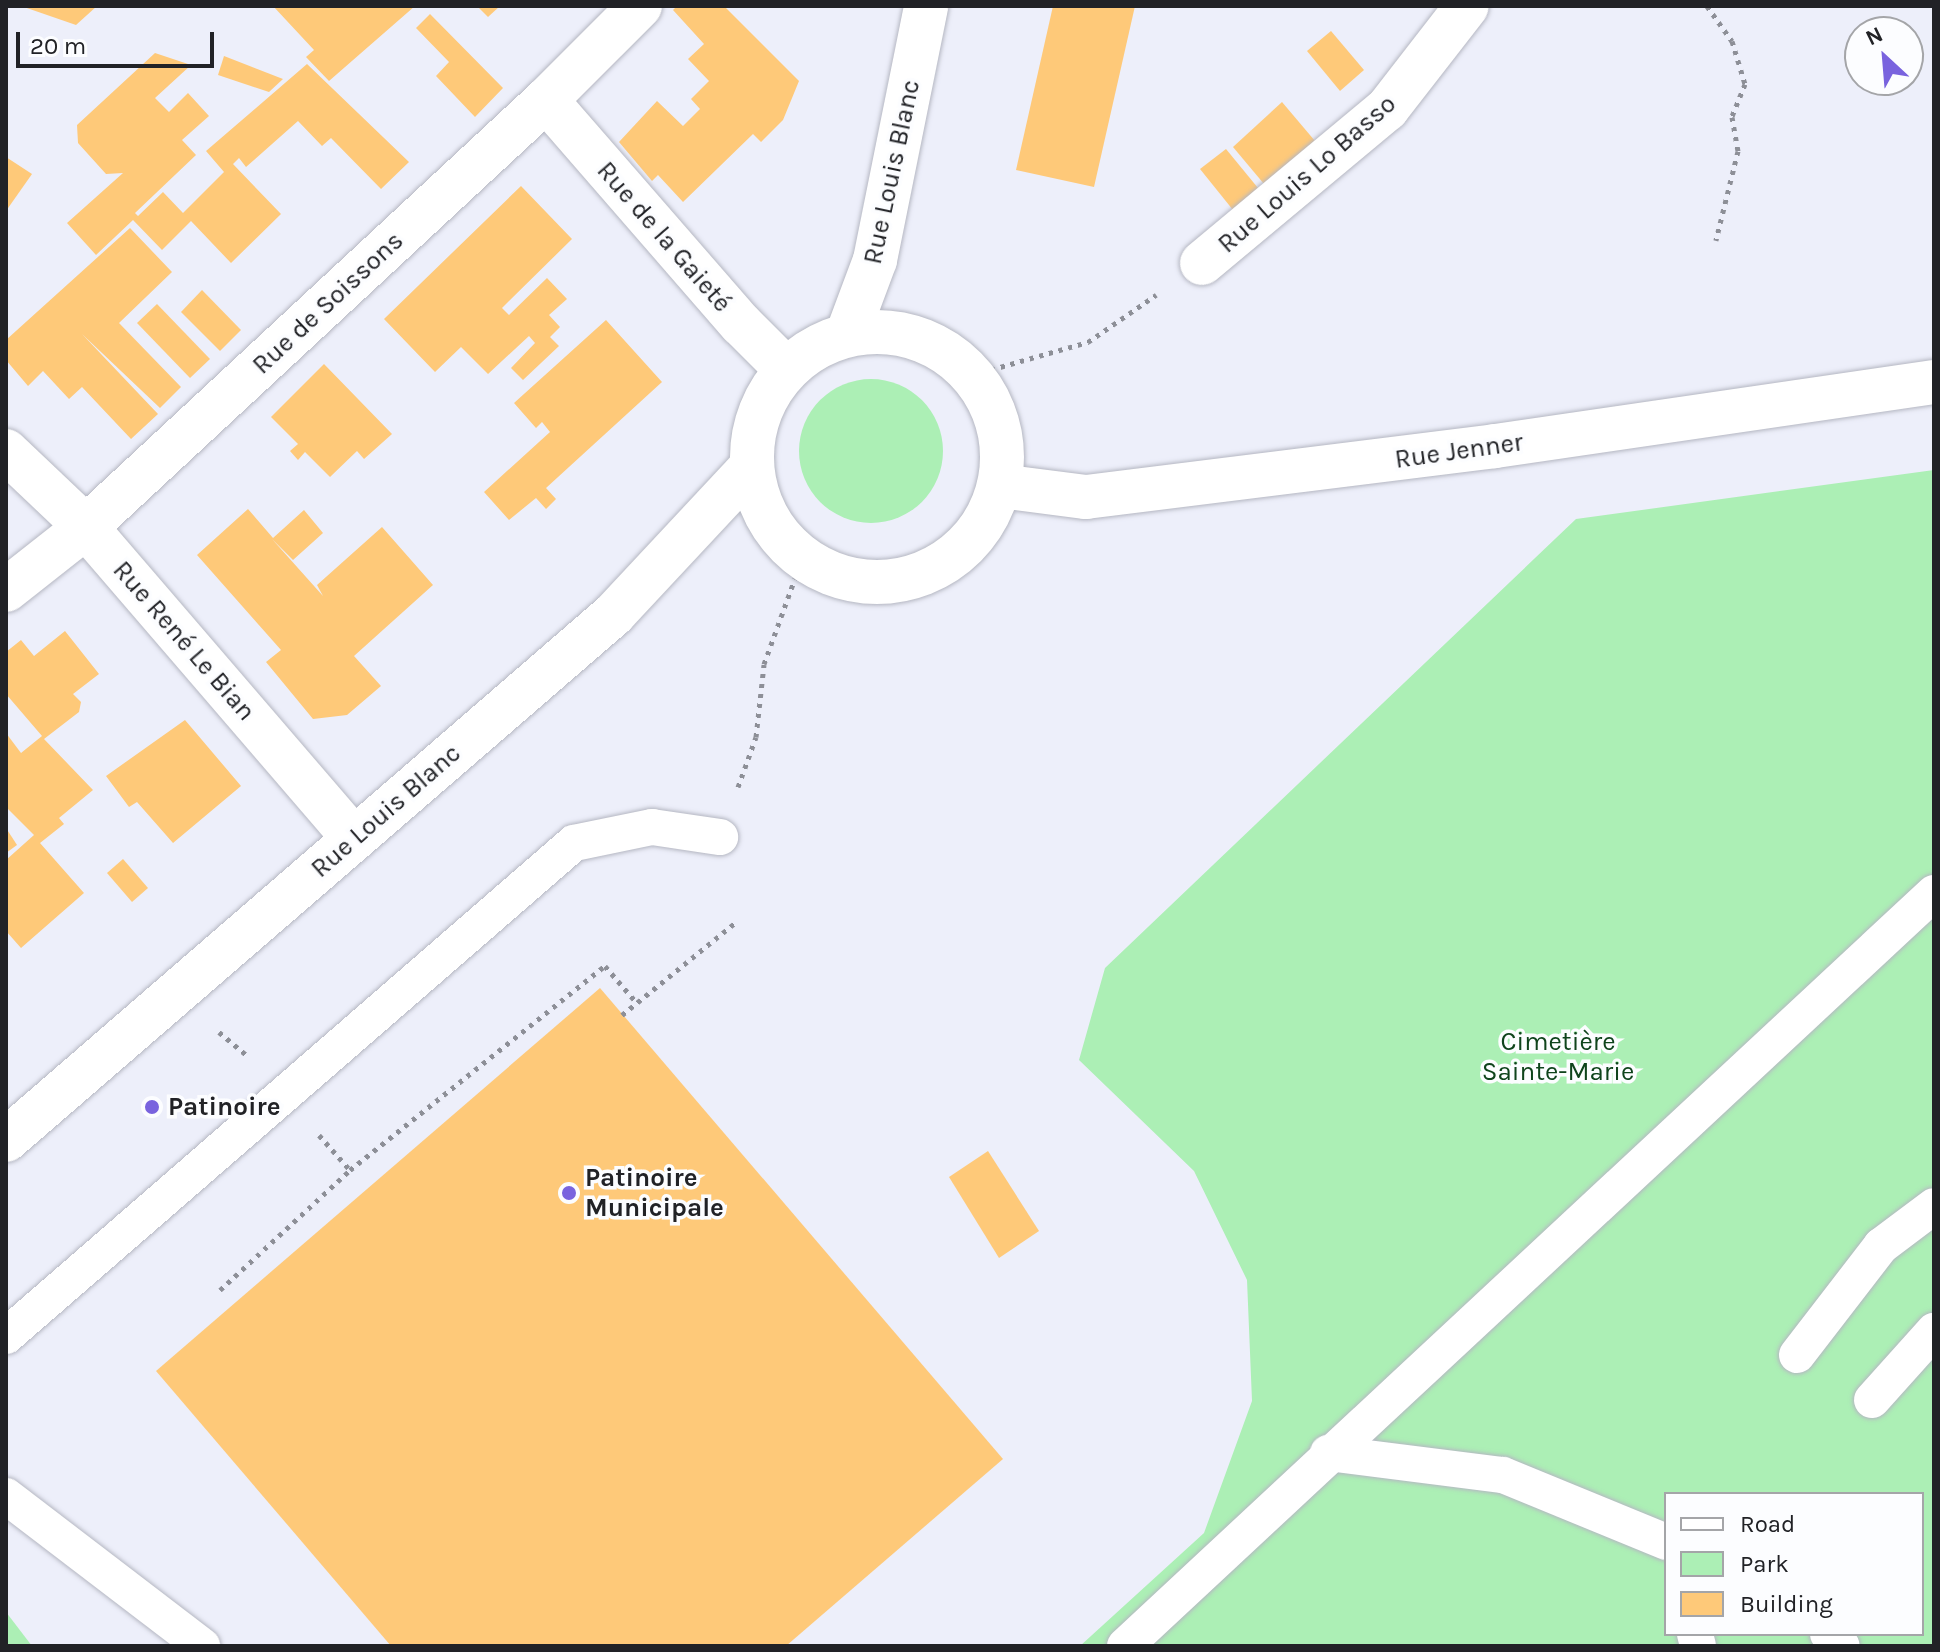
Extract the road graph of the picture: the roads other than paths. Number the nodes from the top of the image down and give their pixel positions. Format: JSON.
{"nodes":[{"id":1,"x":640,"y":6,"type":"edge"},
{"id":2,"x":926,"y":6,"type":"edge"},
{"id":3,"x":1467,"y":6,"type":"edge"},
{"id":4,"x":546,"y":100,"type":"junction"},
{"id":5,"x":1202,"y":263,"type":"road end"},
{"id":6,"x":847,"y":335,"type":"junction"},
{"id":7,"x":786,"y":369,"type":"junction"},
{"id":8,"x":1928,"y":386,"type":"edge"},
{"id":9,"x":6,"y":451,"type":"edge"},
{"id":10,"x":751,"y":467,"type":"junction"},
{"id":11,"x":1000,"y":486,"type":"junction"},
{"id":12,"x":86,"y":527,"type":"junction"},
{"id":13,"x":6,"y":590,"type":"edge"},
{"id":14,"x":720,"y":837,"type":"road end"},
{"id":15,"x":354,"y":839,"type":"junction"},
{"id":16,"x":1934,"y":893,"type":"edge"},
{"id":17,"x":6,"y":1140,"type":"edge"},
{"id":18,"x":1934,"y":1206,"type":"edge"},
{"id":19,"x":1934,"y":1331,"type":"edge"},
{"id":20,"x":6,"y":1336,"type":"edge"},
{"id":21,"x":1797,"y":1355,"type":"dead end"},
{"id":22,"x":1872,"y":1400,"type":"dead end"},
{"id":23,"x":1328,"y":1453,"type":"junction"},
{"id":24,"x":6,"y":1496,"type":"edge"},
{"id":25,"x":1664,"y":1541,"type":"edge"},
{"id":26,"x":202,"y":1646,"type":"edge"},
{"id":27,"x":1125,"y":1646,"type":"edge"}],
"edges":[{"from":1,"to":4,"type":"street","name":"Rue de Soissons"},
{"from":2,"to":6,"type":"street","name":"Rue Louis Blanc"},
{"from":3,"to":5,"type":"street","name":"Rue Louis Lo Basso"},
{"from":4,"to":7,"type":"street","name":"Rue de la Gaieté"},
{"from":4,"to":12,"type":"street","name":"Rue de Soissons"},
{"from":6,"to":7,"type":"street"},
{"from":6,"to":11,"type":"street"},
{"from":7,"to":10,"type":"street"},
{"from":8,"to":11,"type":"street","name":"Rue Jenner"},
{"from":9,"to":12,"type":"street","name":"Rue René Le Bian"},
{"from":10,"to":11,"type":"street"},
{"from":10,"to":15,"type":"street","name":"Rue Louis Blanc"},
{"from":12,"to":13,"type":"street","name":"Rue de Soissons"},
{"from":12,"to":15,"type":"street","name":"Rue René Le Bian"},
{"from":14,"to":20,"type":"lane"},
{"from":15,"to":17,"type":"street","name":"Rue Louis Blanc"},
{"from":16,"to":23,"type":"lane"},
{"from":18,"to":21,"type":"lane"},
{"from":19,"to":22,"type":"lane"},
{"from":23,"to":25,"type":"lane"},
{"from":23,"to":27,"type":"lane"},
{"from":24,"to":26,"type":"lane"}]}
